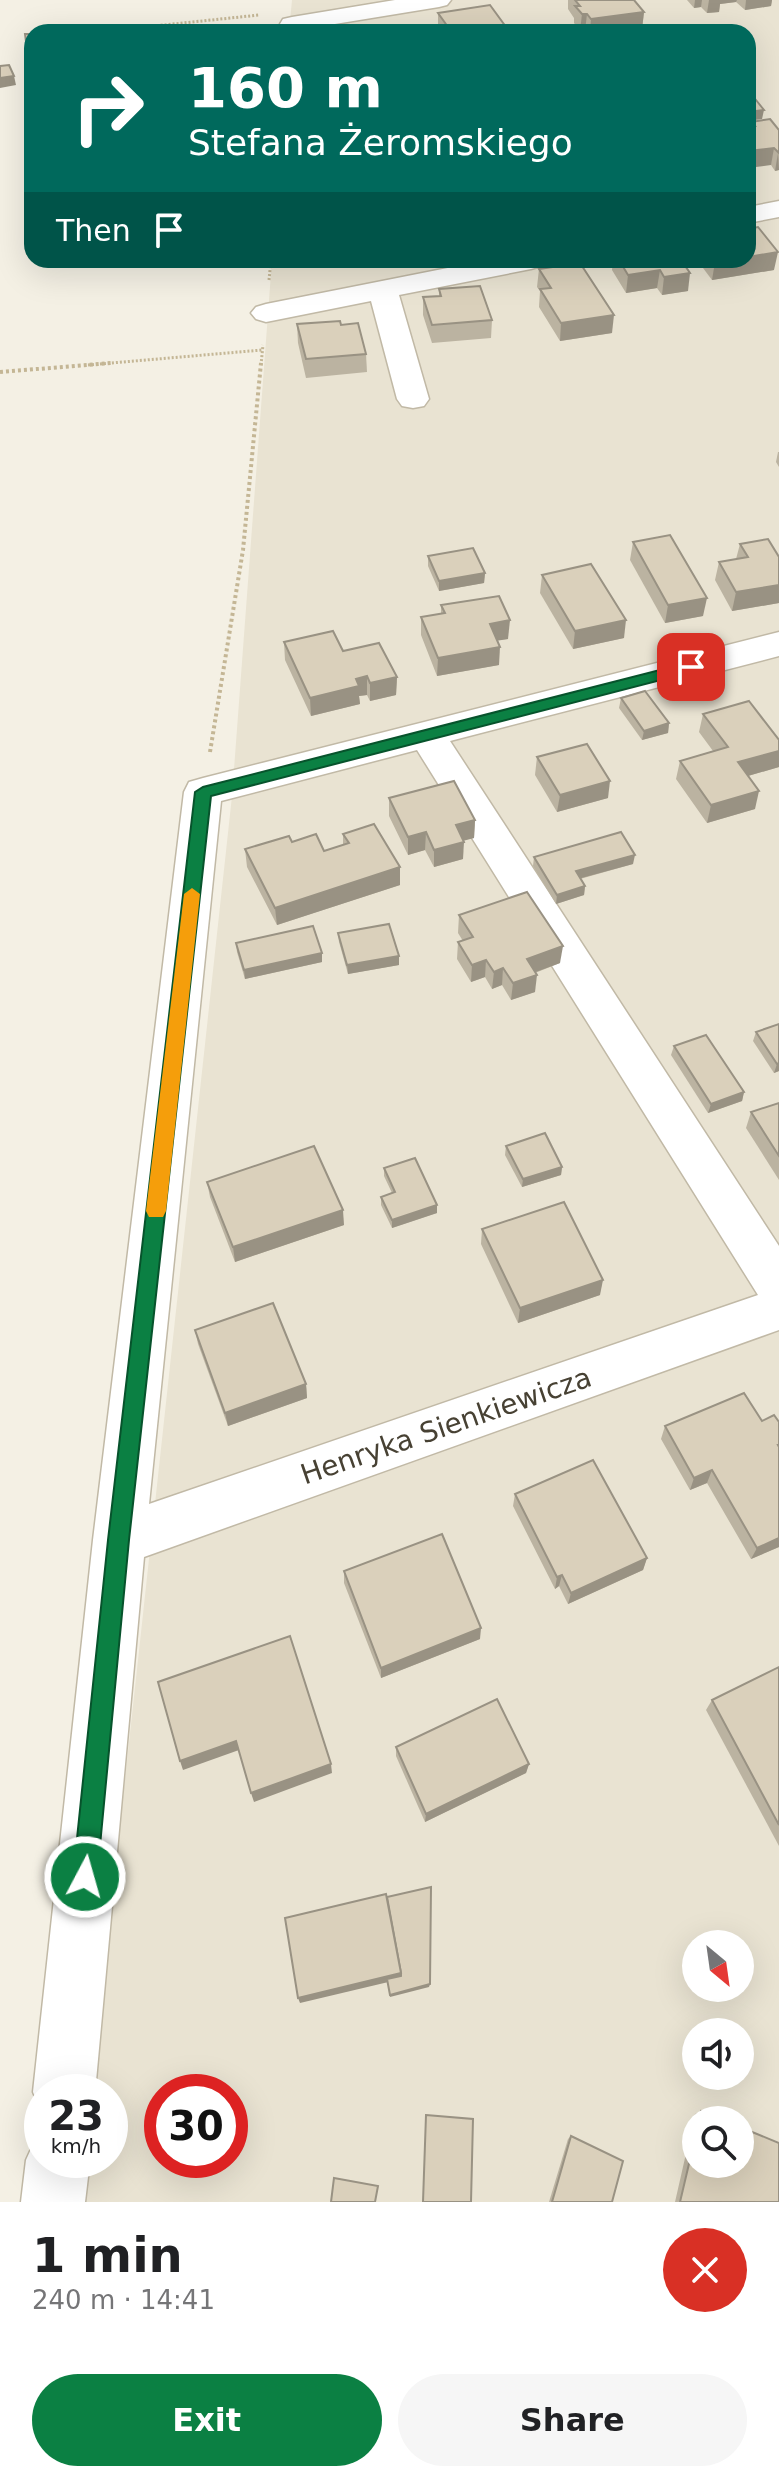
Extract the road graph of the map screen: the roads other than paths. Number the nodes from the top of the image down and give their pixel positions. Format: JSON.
{"nodes":[{"id":1,"x":439,"y":0,"type":"edge"},
{"id":2,"x":292,"y":24,"type":"dead end"},
{"id":3,"x":779,"y":209,"type":"edge"},
{"id":4,"x":756,"y":213,"type":"edge"},
{"id":5,"x":492,"y":268,"type":"edge"},
{"id":6,"x":383,"y":290,"type":"junction"},
{"id":7,"x":266,"y":313,"type":"road end"},
{"id":8,"x":413,"y":399,"type":"dead end"},
{"id":9,"x":779,"y":644,"type":"edge"},
{"id":10,"x":426,"y":734,"type":"junction"},
{"id":11,"x":778,"y":1306,"type":"edge"},
{"id":12,"x":119,"y":1540,"type":"junction"},
{"id":13,"x":66,"y":2074,"type":"edge"},
{"id":14,"x":56,"y":2178,"type":"edge"},
{"id":15,"x":53,"y":2202,"type":"edge"}],
"edges":[{"from":1,"to":2,"type":"street"},
{"from":3,"to":4,"type":"street"},
{"from":5,"to":6,"type":"street"},
{"from":6,"to":7,"type":"street"},
{"from":6,"to":8,"type":"street"},
{"from":9,"to":10,"type":"street"},
{"from":10,"to":11,"type":"street"},
{"from":10,"to":12,"type":"street"},
{"from":11,"to":12,"type":"street","name":"Henryka Sienkiewicza"},
{"from":12,"to":13,"type":"street"},
{"from":14,"to":15,"type":"street"}]}
